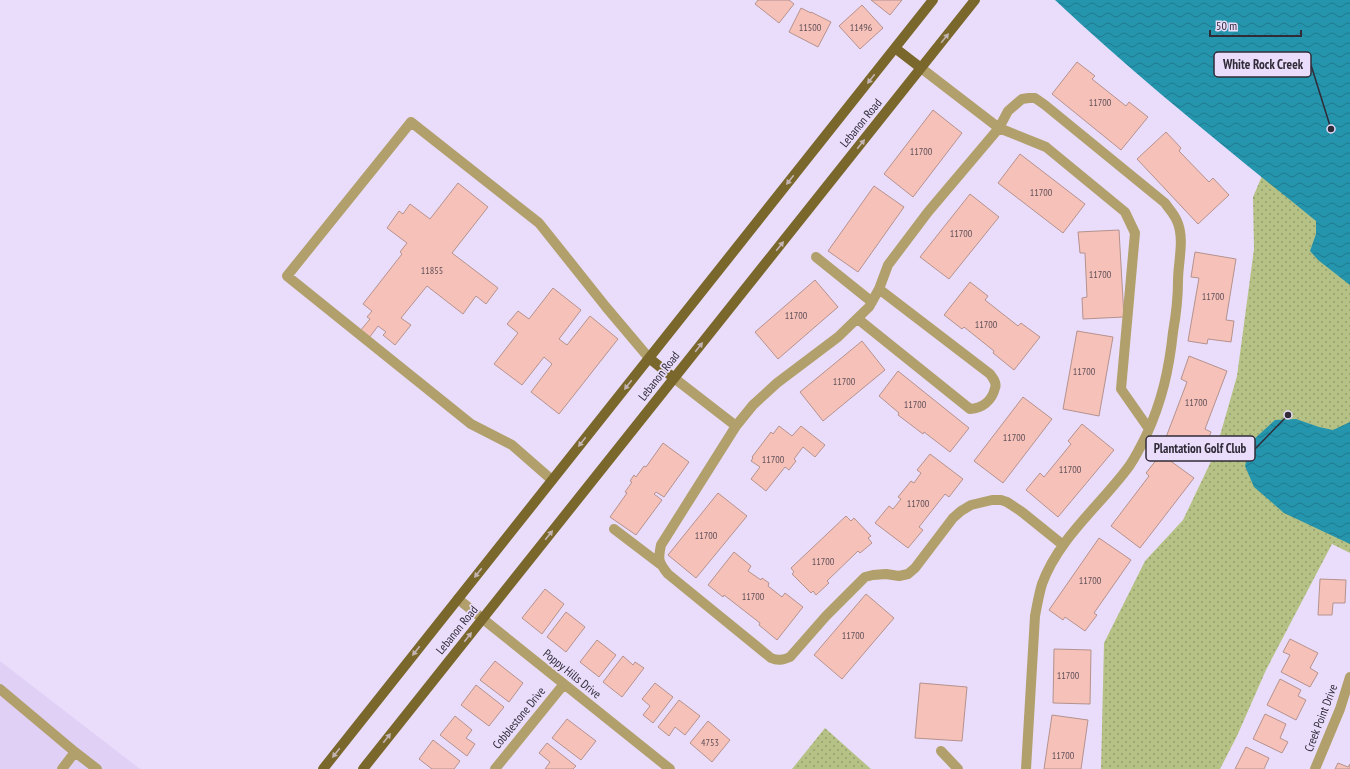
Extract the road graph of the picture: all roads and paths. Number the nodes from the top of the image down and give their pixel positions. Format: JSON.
{"nodes":[{"id":1,"x":933,"y":0,"type":"edge"},
{"id":2,"x":975,"y":0,"type":"edge"},
{"id":3,"x":895,"y":48,"type":"junction"},
{"id":4,"x":921,"y":68,"type":"junction"},
{"id":5,"x":999,"y":128,"type":"junction"},
{"id":6,"x":816,"y":258,"type":"dead end"},
{"id":7,"x":879,"y":289,"type":"junction"},
{"id":8,"x":872,"y":302,"type":"junction"},
{"id":9,"x":858,"y":319,"type":"junction"},
{"id":10,"x":649,"y":358,"type":"junction"},
{"id":11,"x":674,"y":378,"type":"junction"},
{"id":12,"x":736,"y":426,"type":"junction"},
{"id":13,"x":1149,"y":428,"type":"junction"},
{"id":14,"x":552,"y":480,"type":"junction"},
{"id":15,"x":614,"y":529,"type":"dead end"},
{"id":16,"x":1064,"y":545,"type":"junction"},
{"id":17,"x":660,"y":564,"type":"junction"},
{"id":18,"x":458,"y":599,"type":"junction"},
{"id":19,"x":483,"y":619,"type":"junction"},
{"id":20,"x":1350,"y":677,"type":"edge"},
{"id":21,"x":564,"y":684,"type":"junction"},
{"id":22,"x":0,"y":689,"type":"edge"},
{"id":23,"x":942,"y":751,"type":"dead end"},
{"id":24,"x":76,"y":752,"type":"junction"},
{"id":25,"x":62,"y":769,"type":"edge"},
{"id":26,"x":97,"y":769,"type":"edge"},
{"id":27,"x":323,"y":769,"type":"edge"},
{"id":28,"x":363,"y":769,"type":"edge"},
{"id":29,"x":495,"y":769,"type":"edge"},
{"id":30,"x":670,"y":769,"type":"edge"},
{"id":31,"x":958,"y":769,"type":"edge"},
{"id":32,"x":1026,"y":769,"type":"edge"},
{"id":33,"x":1315,"y":769,"type":"edge"}],
"edges":[{"from":1,"to":3,"type":"main road","name":"Lebanon Road"},
{"from":4,"to":2,"type":"main road","name":"Lebanon Road","one_way":true},
{"from":3,"to":4,"type":"main road"},
{"from":3,"to":10,"type":"main road","name":"Lebanon Road","one_way":true},
{"from":4,"to":5,"type":"street"},
{"from":11,"to":4,"type":"main road","name":"Lebanon Road","one_way":true},
{"from":5,"to":7,"type":"street"},
{"from":5,"to":13,"type":"street"},
{"from":5,"to":13,"type":"street"},
{"from":6,"to":8,"type":"street"},
{"from":7,"to":8,"type":"street"},
{"from":7,"to":9,"type":"street"},
{"from":8,"to":9,"type":"street"},
{"from":9,"to":12,"type":"street"},
{"from":10,"to":11,"type":"main road"},
{"from":10,"to":14,"type":"main road","name":"Lebanon Road","one_way":true},
{"from":10,"to":14,"type":"street"},
{"from":11,"to":12,"type":"street"},
{"from":19,"to":11,"type":"main road","name":"Lebanon Road","one_way":true},
{"from":12,"to":17,"type":"street"},
{"from":13,"to":16,"type":"street"},
{"from":14,"to":18,"type":"main road","name":"Lebanon Road","one_way":true},
{"from":15,"to":17,"type":"street"},
{"from":16,"to":17,"type":"street"},
{"from":16,"to":32,"type":"street"},
{"from":18,"to":19,"type":"street","name":"Poppy Hills Drive"},
{"from":18,"to":27,"type":"main road","name":"Lebanon Road","one_way":true},
{"from":19,"to":21,"type":"street","name":"Poppy Hills Drive"},
{"from":28,"to":19,"type":"main road","name":"Lebanon Road","one_way":true},
{"from":20,"to":33,"type":"street","name":"Creek Point Drive"},
{"from":21,"to":29,"type":"street","name":"Cobblestone Drive"},
{"from":21,"to":30,"type":"street","name":"Poppy Hills Drive"},
{"from":22,"to":24,"type":"street"},
{"from":23,"to":31,"type":"street"},
{"from":24,"to":25,"type":"street"},
{"from":24,"to":26,"type":"street"}]}
